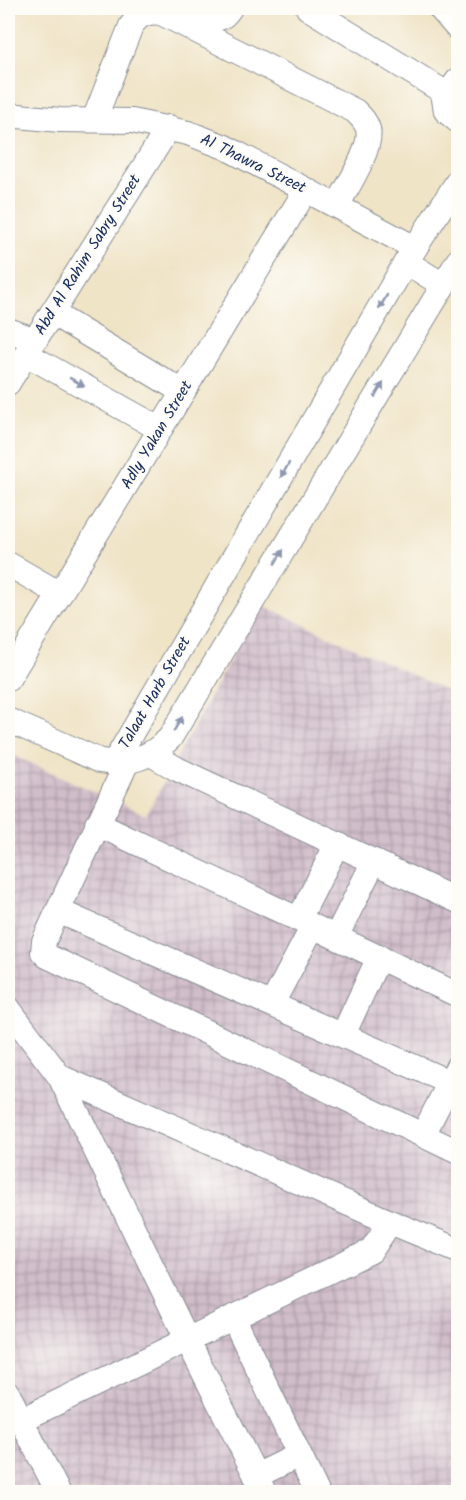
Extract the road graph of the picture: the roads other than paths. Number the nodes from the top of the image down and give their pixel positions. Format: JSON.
{"nodes":[{"id":1,"x":193,"y":8,"type":"edge"},
{"id":2,"x":230,"y":8,"type":"edge"},
{"id":3,"x":308,"y":8,"type":"edge"},
{"id":4,"x":440,"y":8,"type":"edge"},
{"id":5,"x":459,"y":29,"type":"edge"},
{"id":6,"x":453,"y":87,"type":"edge"},
{"id":7,"x":9,"y":117,"type":"edge"},
{"id":8,"x":94,"y":120,"type":"junction"},
{"id":9,"x":459,"y":121,"type":"edge"},
{"id":10,"x":169,"y":127,"type":"junction"},
{"id":11,"x":459,"y":181,"type":"edge"},
{"id":12,"x":306,"y":190,"type":"junction"},
{"id":13,"x":337,"y":206,"type":"junction"},
{"id":14,"x":411,"y":255,"type":"junction"},
{"id":15,"x":459,"y":261,"type":"edge"},
{"id":16,"x":443,"y":285,"type":"junction"},
{"id":17,"x":52,"y":313,"type":"junction"},
{"id":18,"x":8,"y":330,"type":"edge"},
{"id":19,"x":30,"y":347,"type":"junction"},
{"id":20,"x":8,"y":383,"type":"edge"},
{"id":21,"x":183,"y":392,"type":"junction"},
{"id":22,"x":160,"y":429,"type":"junction"},
{"id":23,"x":8,"y":564,"type":"edge"},
{"id":24,"x":60,"y":594,"type":"junction"},
{"id":25,"x":8,"y":680,"type":"edge"},
{"id":26,"x":8,"y":720,"type":"edge"},
{"id":27,"x":151,"y":754,"type":"junction"},
{"id":28,"x":120,"y":763,"type":"junction"},
{"id":29,"x":97,"y":824,"type":"junction"},
{"id":30,"x":338,"y":844,"type":"junction"},
{"id":31,"x":374,"y":861,"type":"junction"},
{"id":32,"x":459,"y":901,"type":"edge"},
{"id":33,"x":58,"y":911,"type":"junction"},
{"id":34,"x":306,"y":923,"type":"junction"},
{"id":35,"x":336,"y":937,"type":"junction"},
{"id":36,"x":379,"y":957,"type":"junction"},
{"id":37,"x":459,"y":995,"type":"edge"},
{"id":38,"x":272,"y":1004,"type":"junction"},
{"id":39,"x":8,"y":1008,"type":"edge"},
{"id":40,"x":343,"y":1035,"type":"junction"},
{"id":41,"x":60,"y":1077,"type":"junction"},
{"id":42,"x":456,"y":1078,"type":"edge"},
{"id":43,"x":423,"y":1135,"type":"junction"},
{"id":44,"x":459,"y":1152,"type":"edge"},
{"id":45,"x":390,"y":1222,"type":"junction"},
{"id":46,"x":459,"y":1250,"type":"edge"},
{"id":47,"x":233,"y":1317,"type":"junction"},
{"id":48,"x":187,"y":1339,"type":"junction"},
{"id":49,"x":8,"y":1394,"type":"edge"},
{"id":50,"x":21,"y":1420,"type":"junction"},
{"id":51,"x":299,"y":1455,"type":"junction"},
{"id":52,"x":260,"y":1484,"type":"edge"},
{"id":53,"x":58,"y":1492,"type":"edge"},
{"id":54,"x":317,"y":1492,"type":"edge"}],
"edges":[{"from":1,"to":2,"type":"street"},
{"from":3,"to":6,"type":"street"},
{"from":4,"to":5,"type":"street"},
{"from":6,"to":9,"type":"street"},
{"from":7,"to":8,"type":"street","name":"Al Thawra Street"},
{"from":8,"to":10,"type":"street","name":"Al Thawra Street"},
{"from":8,"to":13,"type":"street"},
{"from":10,"to":12,"type":"street","name":"Al Thawra Street"},
{"from":10,"to":17,"type":"street","name":"Abd Al Rahim Sabry Street"},
{"from":11,"to":14,"type":"street","name":"Talaat Harb Street"},
{"from":12,"to":13,"type":"street","name":"Al Thawra Street"},
{"from":12,"to":21,"type":"street","name":"Adly Yakan Street"},
{"from":13,"to":14,"type":"street","name":"Al Thawra Street"},
{"from":14,"to":16,"type":"street","name":"Al Thawra Street"},
{"from":14,"to":28,"type":"street","name":"Talaat Harb Street","one_way":true},
{"from":15,"to":16,"type":"street","name":"Talaat Harb Street"},
{"from":27,"to":16,"type":"street","name":"Talaat Harb Street","one_way":true},
{"from":17,"to":19,"type":"street","name":"Abd Al Rahim Sabry Street"},
{"from":17,"to":21,"type":"street"},
{"from":18,"to":19,"type":"street"},
{"from":19,"to":20,"type":"street","name":"Abd Al Rahim Sabry Street"},
{"from":19,"to":22,"type":"street","one_way":true},
{"from":21,"to":22,"type":"street","name":"Adly Yakan Street"},
{"from":22,"to":24,"type":"street","name":"Adly Yakan Street"},
{"from":23,"to":24,"type":"street"},
{"from":24,"to":25,"type":"street","name":"Adly Yakan Street"},
{"from":26,"to":28,"type":"street"},
{"from":27,"to":28,"type":"street","name":"Talaat Harb Street"},
{"from":27,"to":30,"type":"street"},
{"from":28,"to":29,"type":"street"},
{"from":29,"to":33,"type":"street"},
{"from":29,"to":34,"type":"street"},
{"from":30,"to":31,"type":"street"},
{"from":30,"to":34,"type":"street"},
{"from":31,"to":32,"type":"street"},
{"from":31,"to":35,"type":"street"},
{"from":33,"to":38,"type":"street"},
{"from":33,"to":43,"type":"street"},
{"from":34,"to":35,"type":"street"},
{"from":34,"to":38,"type":"street"},
{"from":35,"to":36,"type":"street"},
{"from":36,"to":37,"type":"street"},
{"from":36,"to":40,"type":"street"},
{"from":38,"to":40,"type":"street"},
{"from":39,"to":41,"type":"street"},
{"from":40,"to":42,"type":"street"},
{"from":41,"to":45,"type":"street"},
{"from":41,"to":48,"type":"street"},
{"from":42,"to":43,"type":"street"},
{"from":43,"to":44,"type":"street"},
{"from":45,"to":46,"type":"street"},
{"from":45,"to":47,"type":"street"},
{"from":47,"to":48,"type":"street"},
{"from":47,"to":51,"type":"street"},
{"from":48,"to":50,"type":"street"},
{"from":48,"to":52,"type":"street"},
{"from":49,"to":50,"type":"street"},
{"from":50,"to":53,"type":"street"},
{"from":51,"to":52,"type":"street"},
{"from":51,"to":54,"type":"street"}]}
